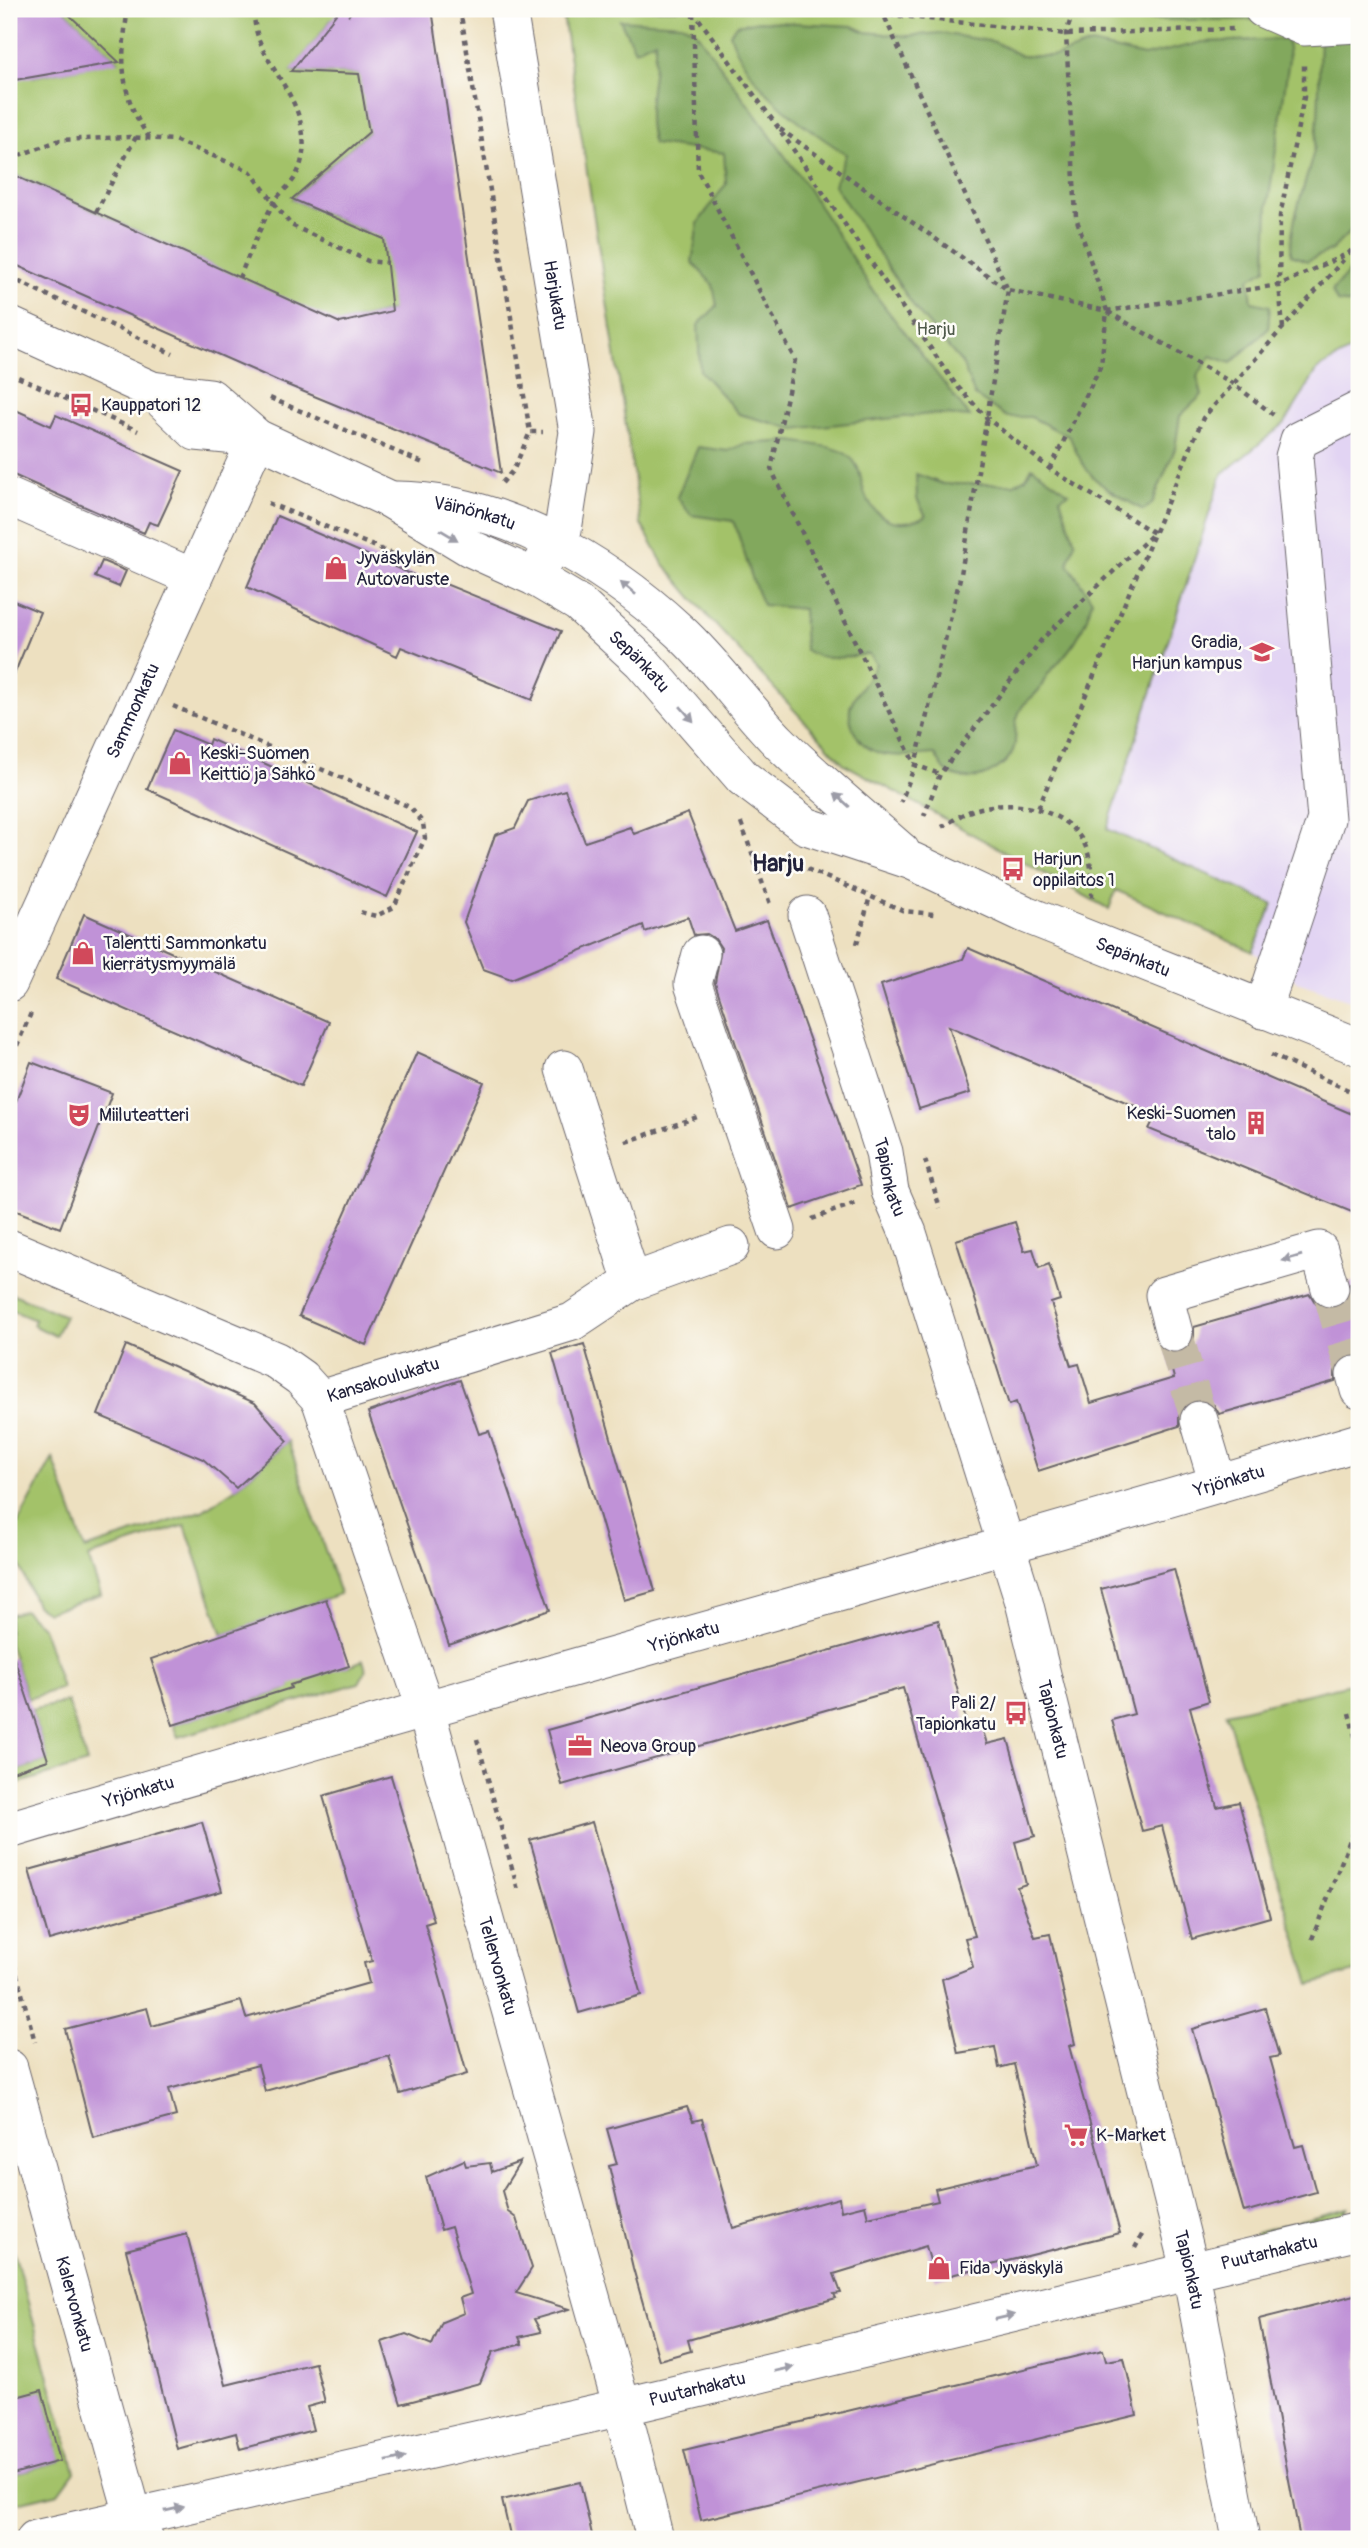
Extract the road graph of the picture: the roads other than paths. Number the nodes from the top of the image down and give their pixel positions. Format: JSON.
{"nodes":[{"id":1,"x":508,"y":9,"type":"edge"},
{"id":2,"x":1256,"y":19,"type":"edge"},
{"id":3,"x":1359,"y":24,"type":"edge"},
{"id":4,"x":9,"y":325,"type":"edge"},
{"id":5,"x":1359,"y":410,"type":"edge"},
{"id":6,"x":257,"y":438,"type":"junction"},
{"id":7,"x":9,"y":497,"type":"edge"},
{"id":8,"x":391,"y":500,"type":"junction"},
{"id":9,"x":553,"y":544,"type":"junction"},
{"id":10,"x":192,"y":577,"type":"junction"},
{"id":11,"x":534,"y":577,"type":"junction"},
{"id":12,"x":912,"y":861,"type":"junction"},
{"id":13,"x":807,"y":915,"type":"dead end"},
{"id":14,"x":701,"y":954,"type":"dead end"},
{"id":15,"x":9,"y":983,"type":"edge"},
{"id":16,"x":1263,"y":1010,"type":"junction"},
{"id":17,"x":1359,"y":1047,"type":"edge"},
{"id":18,"x":564,"y":1069,"type":"dead end"},
{"id":19,"x":777,"y":1230,"type":"dead end"},
{"id":20,"x":731,"y":1246,"type":"dead end"},
{"id":21,"x":9,"y":1248,"type":"edge"},
{"id":22,"x":632,"y":1282,"type":"junction"},
{"id":23,"x":1330,"y":1288,"type":"tunnel mouth"},
{"id":24,"x":1174,"y":1333,"type":"tunnel mouth"},
{"id":25,"x":320,"y":1399,"type":"junction"},
{"id":26,"x":1199,"y":1420,"type":"tunnel mouth"},
{"id":27,"x":1359,"y":1442,"type":"edge"},
{"id":28,"x":1218,"y":1485,"type":"junction"},
{"id":29,"x":1008,"y":1546,"type":"junction"},
{"id":30,"x":425,"y":1707,"type":"junction"},
{"id":31,"x":9,"y":1829,"type":"edge"},
{"id":32,"x":9,"y":2068,"type":"edge"},
{"id":33,"x":1359,"y":2231,"type":"edge"},
{"id":34,"x":1191,"y":2273,"type":"junction"},
{"id":35,"x":622,"y":2407,"type":"junction"},
{"id":36,"x":139,"y":2529,"type":"edge"},
{"id":37,"x":35,"y":2539,"type":"edge"},
{"id":38,"x":655,"y":2539,"type":"edge"},
{"id":39,"x":1241,"y":2539,"type":"edge"}],
"edges":[{"from":1,"to":9,"type":"street","name":"Harjukatu"},
{"from":2,"to":3,"type":"street"},
{"from":4,"to":6,"type":"street","name":"Väinönkatu"},
{"from":5,"to":16,"type":"street"},
{"from":6,"to":8,"type":"street","name":"Väinönkatu"},
{"from":6,"to":10,"type":"street","name":"Sammonkatu"},
{"from":7,"to":10,"type":"street"},
{"from":8,"to":9,"type":"street","name":"Väinönkatu"},
{"from":8,"to":11,"type":"street","name":"Väinönkatu","one_way":true},
{"from":9,"to":11,"type":"street","name":"Harjukatu"},
{"from":12,"to":9,"type":"street","name":"Sepänkatu","one_way":true},
{"from":10,"to":15,"type":"street","name":"Sammonkatu"},
{"from":11,"to":12,"type":"street","name":"Sepänkatu","one_way":true},
{"from":12,"to":16,"type":"street","name":"Sepänkatu"},
{"from":13,"to":29,"type":"street","name":"Tapionkatu"},
{"from":14,"to":19,"type":"street"},
{"from":16,"to":17,"type":"street","name":"Sepänkatu"},
{"from":18,"to":22,"type":"street"},
{"from":20,"to":22,"type":"street","name":"Kansakoulukatu"},
{"from":21,"to":25,"type":"street","name":"Kansakoulukatu"},
{"from":22,"to":25,"type":"street","name":"Kansakoulukatu"},
{"from":23,"to":24,"type":"street","one_way":true},
{"from":25,"to":30,"type":"street","name":"Tellervonkatu"},
{"from":26,"to":28,"type":"street"},
{"from":27,"to":28,"type":"street","name":"Yrjönkatu"},
{"from":28,"to":29,"type":"street","name":"Yrjönkatu"},
{"from":29,"to":30,"type":"street","name":"Yrjönkatu"},
{"from":29,"to":34,"type":"street","name":"Tapionkatu"},
{"from":30,"to":31,"type":"street","name":"Yrjönkatu"},
{"from":30,"to":35,"type":"street","name":"Tellervonkatu"},
{"from":32,"to":36,"type":"street","name":"Kalervonkatu"},
{"from":33,"to":34,"type":"street","name":"Puutarhakatu"},
{"from":35,"to":34,"type":"street","name":"Puutarhakatu","one_way":true},
{"from":34,"to":39,"type":"street","name":"Tapionkatu"},
{"from":36,"to":35,"type":"street","name":"Puutarhakatu","one_way":true},
{"from":35,"to":38,"type":"street","name":"Tellervonkatu"},
{"from":36,"to":37,"type":"street","name":"Puutarhakatu"}]}
